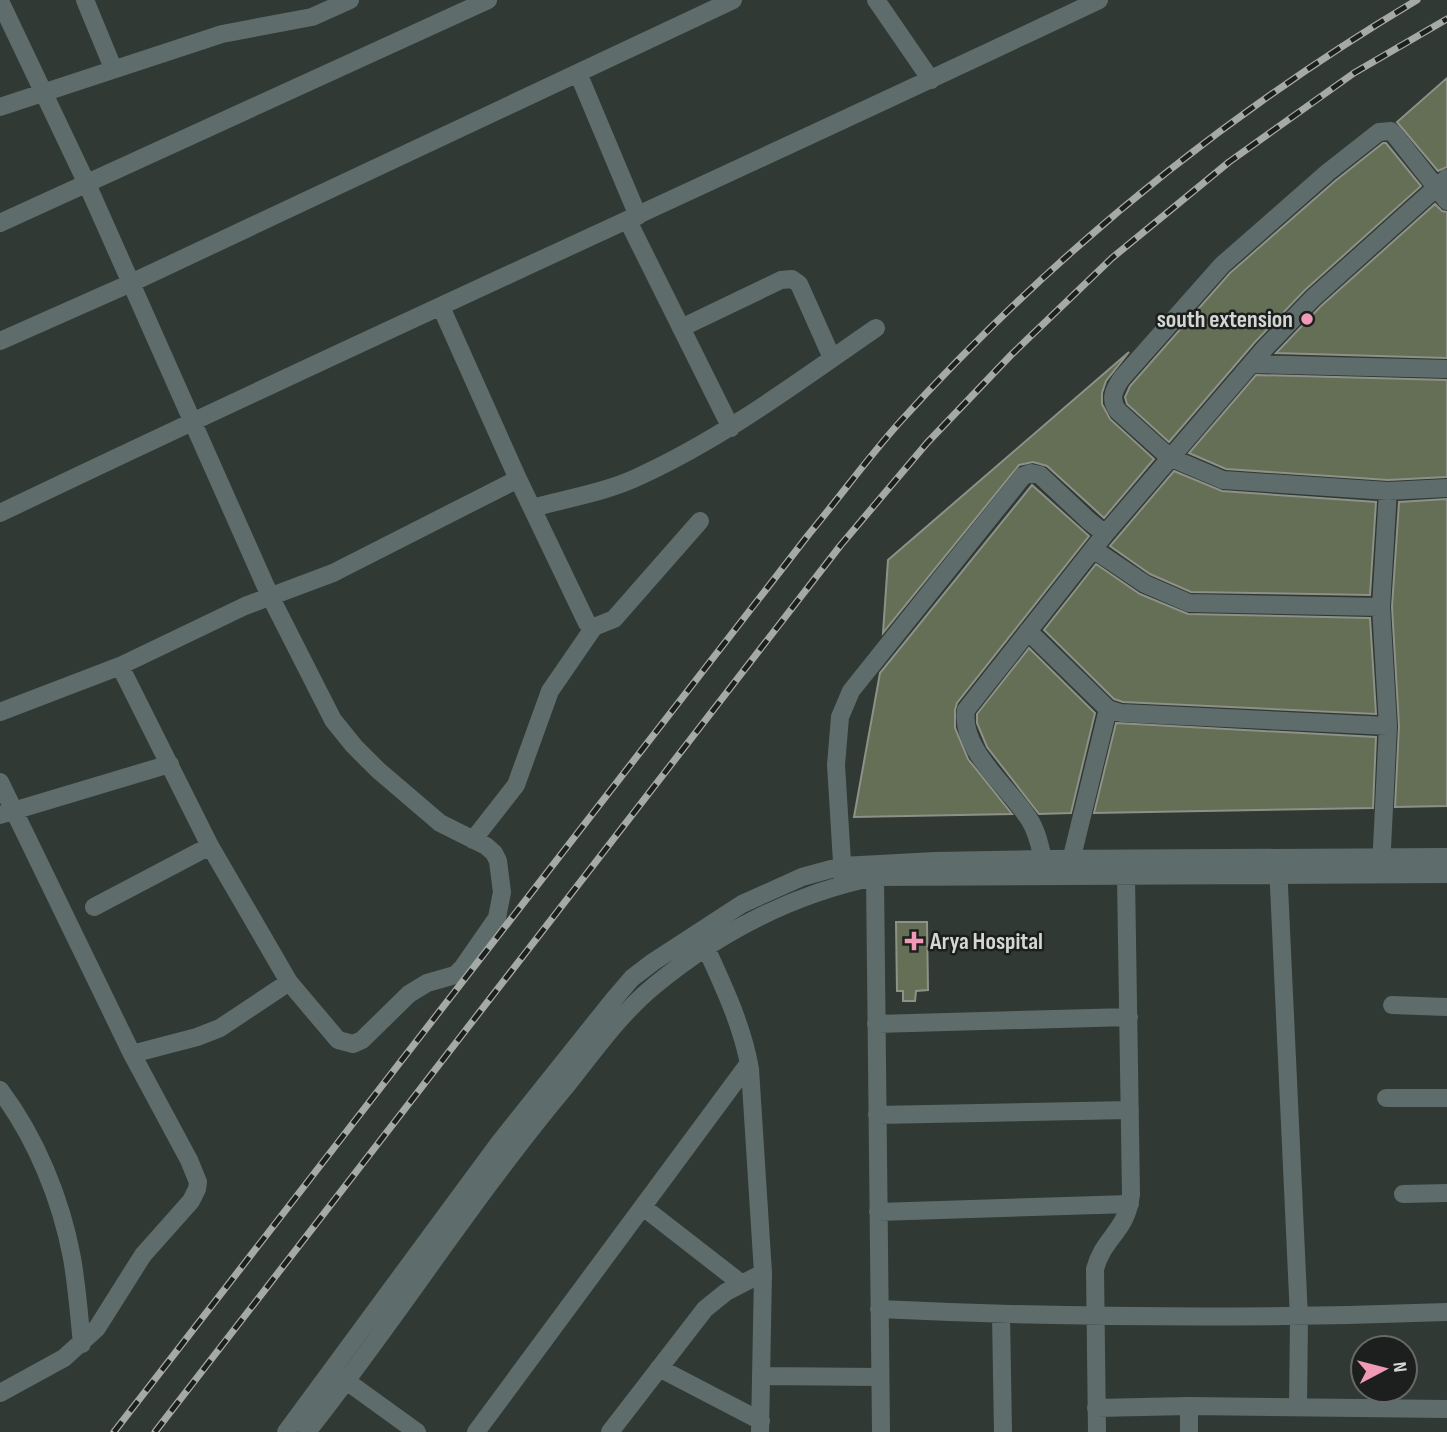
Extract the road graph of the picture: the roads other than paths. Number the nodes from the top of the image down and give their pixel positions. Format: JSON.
{"nodes":[{"id":1,"x":85,"y":0,"type":"edge"},
{"id":2,"x":350,"y":0,"type":"edge"},
{"id":3,"x":488,"y":0,"type":"edge"},
{"id":4,"x":733,"y":0,"type":"edge"},
{"id":5,"x":876,"y":0,"type":"edge"},
{"id":6,"x":1099,"y":0,"type":"edge"},
{"id":7,"x":0,"y":1,"type":"edge"},
{"id":8,"x":113,"y":68,"type":"junction"},
{"id":9,"x":578,"y":73,"type":"junction"},
{"id":10,"x":931,"y":80,"type":"junction"},
{"id":11,"x":44,"y":93,"type":"junction"},
{"id":12,"x":0,"y":107,"type":"edge"},
{"id":13,"x":87,"y":184,"type":"junction"},
{"id":14,"x":1443,"y":189,"type":"edge"},
{"id":15,"x":633,"y":219,"type":"junction"},
{"id":16,"x":0,"y":223,"type":"edge"},
{"id":17,"x":131,"y":283,"type":"junction"},
{"id":18,"x":441,"y":307,"type":"junction"},
{"id":19,"x":681,"y":328,"type":"junction"},
{"id":20,"x":876,"y":328,"type":"dead end"},
{"id":21,"x":0,"y":341,"type":"edge"},
{"id":22,"x":832,"y":358,"type":"junction"},
{"id":23,"x":1251,"y":363,"type":"junction"},
{"id":24,"x":1447,"y":369,"type":"edge"},
{"id":25,"x":192,"y":421,"type":"junction"},
{"id":26,"x":731,"y":428,"type":"junction"},
{"id":27,"x":1169,"y":457,"type":"junction"},
{"id":28,"x":518,"y":479,"type":"junction"},
{"id":29,"x":1447,"y":488,"type":"edge"},
{"id":30,"x":1388,"y":491,"type":"junction"},
{"id":31,"x":532,"y":508,"type":"junction"},
{"id":32,"x":0,"y":513,"type":"edge"},
{"id":33,"x":700,"y":520,"type":"dead end"},
{"id":34,"x":1105,"y":534,"type":"junction"},
{"id":35,"x":1093,"y":549,"type":"junction"},
{"id":36,"x":270,"y":596,"type":"junction"},
{"id":37,"x":1381,"y":607,"type":"junction"},
{"id":38,"x":594,"y":627,"type":"junction"},
{"id":39,"x":1028,"y":631,"type":"junction"},
{"id":40,"x":120,"y":666,"type":"junction"},
{"id":41,"x":1108,"y":709,"type":"junction"},
{"id":42,"x":0,"y":712,"type":"edge"},
{"id":43,"x":1388,"y":726,"type":"junction"},
{"id":44,"x":170,"y":764,"type":"junction"},
{"id":45,"x":0,"y":782,"type":"edge"},
{"id":46,"x":7,"y":814,"type":"edge"},
{"id":47,"x":473,"y":840,"type":"junction"},
{"id":48,"x":209,"y":846,"type":"junction"},
{"id":49,"x":1278,"y":857,"type":"junction"},
{"id":50,"x":1447,"y":858,"type":"edge"},
{"id":51,"x":1382,"y":865,"type":"junction"},
{"id":52,"x":1045,"y":868,"type":"junction"},
{"id":53,"x":1070,"y":868,"type":"junction"},
{"id":54,"x":1447,"y":874,"type":"edge"},
{"id":55,"x":843,"y":875,"type":"junction"},
{"id":56,"x":1279,"y":876,"type":"junction"},
{"id":57,"x":874,"y":877,"type":"junction"},
{"id":58,"x":1126,"y":877,"type":"junction"},
{"id":59,"x":94,"y":907,"type":"dead end"},
{"id":60,"x":703,"y":940,"type":"junction"},
{"id":61,"x":289,"y":982,"type":"junction"},
{"id":62,"x":1392,"y":1005,"type":"dead end"},
{"id":63,"x":1447,"y":1007,"type":"edge"},
{"id":64,"x":1129,"y":1017,"type":"junction"},
{"id":65,"x":876,"y":1024,"type":"junction"},
{"id":66,"x":132,"y":1054,"type":"junction"},
{"id":67,"x":749,"y":1063,"type":"junction"},
{"id":68,"x":0,"y":1090,"type":"edge"},
{"id":69,"x":1386,"y":1098,"type":"dead end"},
{"id":70,"x":1447,"y":1098,"type":"edge"},
{"id":71,"x":1130,"y":1110,"type":"junction"},
{"id":72,"x":877,"y":1115,"type":"junction"},
{"id":73,"x":1447,"y":1193,"type":"edge"},
{"id":74,"x":1403,"y":1194,"type":"dead end"},
{"id":75,"x":1130,"y":1204,"type":"junction"},
{"id":76,"x":643,"y":1207,"type":"junction"},
{"id":77,"x":878,"y":1212,"type":"junction"},
{"id":78,"x":763,"y":1273,"type":"junction"},
{"id":79,"x":742,"y":1284,"type":"junction"},
{"id":80,"x":879,"y":1310,"type":"junction"},
{"id":81,"x":1447,"y":1312,"type":"edge"},
{"id":82,"x":1001,"y":1315,"type":"junction"},
{"id":83,"x":1096,"y":1316,"type":"junction"},
{"id":84,"x":1299,"y":1318,"type":"junction"},
{"id":85,"x":82,"y":1344,"type":"junction"},
{"id":86,"x":659,"y":1368,"type":"junction"},
{"id":87,"x":331,"y":1370,"type":"junction"},
{"id":88,"x":761,"y":1376,"type":"junction"},
{"id":89,"x":880,"y":1377,"type":"junction"},
{"id":90,"x":347,"y":1381,"type":"junction"},
{"id":91,"x":0,"y":1393,"type":"edge"},
{"id":92,"x":1189,"y":1406,"type":"junction"},
{"id":93,"x":1096,"y":1408,"type":"junction"},
{"id":94,"x":1298,"y":1408,"type":"junction"},
{"id":95,"x":1447,"y":1409,"type":"edge"},
{"id":96,"x":760,"y":1427,"type":"edge"},
{"id":97,"x":286,"y":1432,"type":"edge"},
{"id":98,"x":307,"y":1432,"type":"edge"},
{"id":99,"x":417,"y":1432,"type":"edge"},
{"id":100,"x":476,"y":1432,"type":"edge"},
{"id":101,"x":610,"y":1432,"type":"edge"},
{"id":102,"x":881,"y":1432,"type":"edge"},
{"id":103,"x":1003,"y":1432,"type":"edge"},
{"id":104,"x":1097,"y":1432,"type":"edge"},
{"id":105,"x":1189,"y":1432,"type":"edge"}],
"edges":[{"from":1,"to":8,"type":"street"},
{"from":2,"to":8,"type":"street"},
{"from":3,"to":13,"type":"street"},
{"from":4,"to":9,"type":"street"},
{"from":5,"to":10,"type":"street"},
{"from":6,"to":10,"type":"street"},
{"from":7,"to":11,"type":"street"},
{"from":8,"to":11,"type":"street"},
{"from":9,"to":15,"type":"street"},
{"from":9,"to":17,"type":"street"},
{"from":10,"to":15,"type":"street"},
{"from":11,"to":12,"type":"street"},
{"from":11,"to":13,"type":"street"},
{"from":13,"to":16,"type":"street"},
{"from":13,"to":17,"type":"street"},
{"from":14,"to":23,"type":"street"},
{"from":14,"to":27,"type":"street"},
{"from":15,"to":18,"type":"street"},
{"from":15,"to":19,"type":"street"},
{"from":17,"to":21,"type":"street"},
{"from":17,"to":25,"type":"street"},
{"from":18,"to":25,"type":"street"},
{"from":18,"to":28,"type":"street"},
{"from":19,"to":22,"type":"street"},
{"from":19,"to":26,"type":"street"},
{"from":20,"to":22,"type":"street"},
{"from":22,"to":26,"type":"street"},
{"from":23,"to":24,"type":"street"},
{"from":23,"to":27,"type":"street"},
{"from":25,"to":32,"type":"street"},
{"from":25,"to":36,"type":"street"},
{"from":26,"to":31,"type":"street"},
{"from":27,"to":30,"type":"street"},
{"from":27,"to":34,"type":"street"},
{"from":28,"to":31,"type":"street"},
{"from":28,"to":36,"type":"street"},
{"from":29,"to":30,"type":"street"},
{"from":30,"to":37,"type":"street"},
{"from":31,"to":38,"type":"street"},
{"from":33,"to":38,"type":"street"},
{"from":34,"to":35,"type":"street"},
{"from":34,"to":55,"type":"street"},
{"from":35,"to":37,"type":"street"},
{"from":35,"to":39,"type":"street"},
{"from":36,"to":40,"type":"street"},
{"from":36,"to":47,"type":"street"},
{"from":37,"to":43,"type":"street"},
{"from":38,"to":47,"type":"street"},
{"from":39,"to":41,"type":"street"},
{"from":39,"to":52,"type":"street"},
{"from":40,"to":42,"type":"street"},
{"from":40,"to":44,"type":"street"},
{"from":41,"to":43,"type":"street"},
{"from":41,"to":53,"type":"street"},
{"from":43,"to":51,"type":"street"},
{"from":44,"to":46,"type":"street"},
{"from":44,"to":48,"type":"street"},
{"from":45,"to":46,"type":"street"},
{"from":46,"to":66,"type":"street"},
{"from":47,"to":61,"type":"street"},
{"from":48,"to":59,"type":"street"},
{"from":48,"to":61,"type":"street"},
{"from":49,"to":51,"type":"street"},
{"from":49,"to":53,"type":"street"},
{"from":49,"to":56,"type":"street"},
{"from":50,"to":51,"type":"street"},
{"from":51,"to":54,"type":"street"},
{"from":51,"to":56,"type":"street"},
{"from":52,"to":53,"type":"street"},
{"from":52,"to":55,"type":"street"},
{"from":52,"to":57,"type":"street"},
{"from":53,"to":58,"type":"street"},
{"from":55,"to":57,"type":"street"},
{"from":55,"to":60,"type":"street"},
{"from":56,"to":58,"type":"street"},
{"from":56,"to":84,"type":"street"},
{"from":57,"to":65,"type":"street"},
{"from":58,"to":64,"type":"street"},
{"from":60,"to":67,"type":"street"},
{"from":60,"to":87,"type":"street"},
{"from":60,"to":90,"type":"street"},
{"from":61,"to":66,"type":"street"},
{"from":62,"to":63,"type":"street"},
{"from":64,"to":65,"type":"street"},
{"from":64,"to":71,"type":"street"},
{"from":65,"to":72,"type":"street"},
{"from":66,"to":85,"type":"street"},
{"from":67,"to":76,"type":"street"},
{"from":67,"to":78,"type":"street"},
{"from":68,"to":85,"type":"street"},
{"from":69,"to":70,"type":"street"},
{"from":71,"to":72,"type":"street"},
{"from":71,"to":75,"type":"street"},
{"from":72,"to":77,"type":"street"},
{"from":73,"to":74,"type":"street"},
{"from":75,"to":77,"type":"street"},
{"from":75,"to":83,"type":"street"},
{"from":76,"to":79,"type":"street"},
{"from":76,"to":100,"type":"street"},
{"from":77,"to":80,"type":"street"},
{"from":78,"to":79,"type":"street"},
{"from":78,"to":88,"type":"street"},
{"from":79,"to":86,"type":"street"},
{"from":80,"to":82,"type":"street"},
{"from":80,"to":89,"type":"street"},
{"from":81,"to":84,"type":"street"},
{"from":82,"to":83,"type":"street"},
{"from":82,"to":103,"type":"street"},
{"from":83,"to":84,"type":"street"},
{"from":83,"to":93,"type":"street"},
{"from":84,"to":94,"type":"street"},
{"from":85,"to":91,"type":"street"},
{"from":86,"to":96,"type":"street"},
{"from":86,"to":101,"type":"street"},
{"from":87,"to":90,"type":"street"},
{"from":87,"to":97,"type":"street"},
{"from":88,"to":89,"type":"street"},
{"from":88,"to":96,"type":"street"},
{"from":89,"to":102,"type":"street"},
{"from":90,"to":98,"type":"street"},
{"from":90,"to":99,"type":"street"},
{"from":92,"to":93,"type":"street"},
{"from":92,"to":94,"type":"street"},
{"from":92,"to":105,"type":"street"},
{"from":93,"to":104,"type":"street"},
{"from":94,"to":95,"type":"street"}]}
